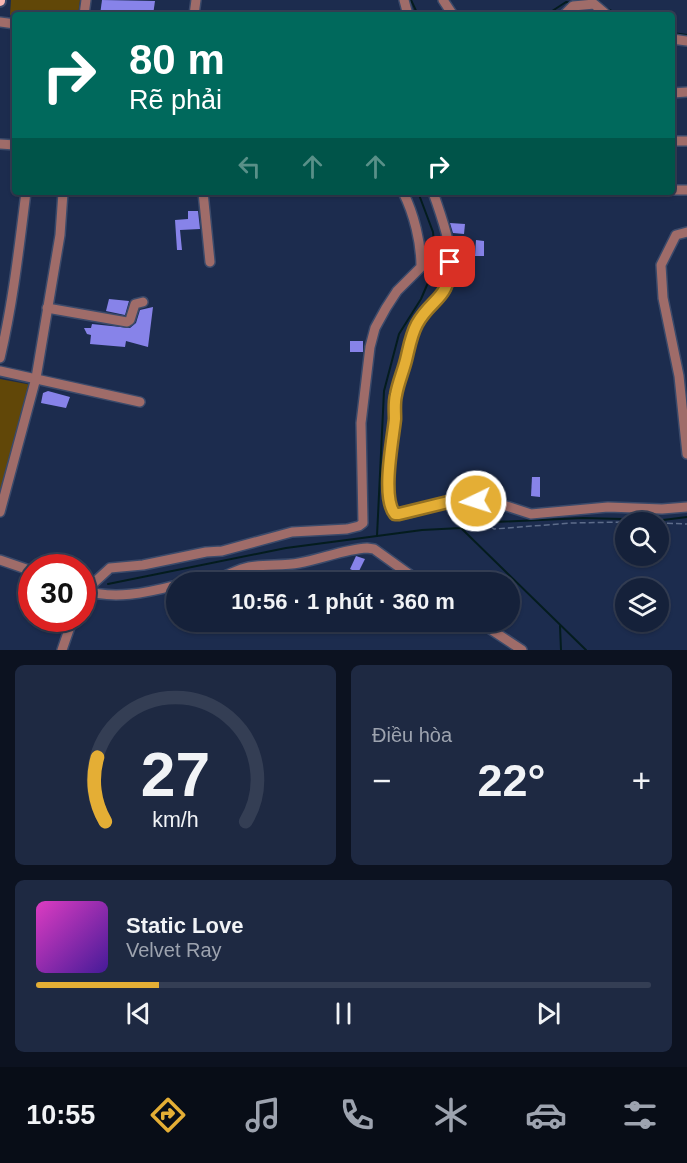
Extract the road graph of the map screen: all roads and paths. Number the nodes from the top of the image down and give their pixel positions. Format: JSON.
{"nodes":[{"id":1,"x":567,"y":12,"type":"edge"},
{"id":2,"x":603,"y":12,"type":"edge"},
{"id":3,"x":26,"y":195,"type":"edge"},
{"id":4,"x":63,"y":195,"type":"edge"},
{"id":5,"x":203,"y":195,"type":"edge"},
{"id":6,"x":404,"y":195,"type":"edge"},
{"id":7,"x":434,"y":195,"type":"edge"},
{"id":8,"x":687,"y":232,"type":"edge"},
{"id":9,"x":210,"y":262,"type":"dead end"},
{"id":10,"x":143,"y":302,"type":"dead end"},
{"id":11,"x":48,"y":308,"type":"junction"},
{"id":12,"x":0,"y":358,"type":"edge"},
{"id":13,"x":0,"y":371,"type":"edge"},
{"id":14,"x":36,"y":378,"type":"junction"},
{"id":15,"x":140,"y":402,"type":"dead end"},
{"id":16,"x":687,"y":454,"type":"edge"},
{"id":17,"x":687,"y":507,"type":"edge"},
{"id":18,"x":0,"y":512,"type":"edge"},
{"id":19,"x":489,"y":518,"type":"dead end"},
{"id":20,"x":615,"y":522,"type":"edge"},
{"id":21,"x":669,"y":523,"type":"edge"},
{"id":22,"x":687,"y":524,"type":"edge"},
{"id":23,"x":0,"y":560,"type":"edge"},
{"id":24,"x":18,"y":567,"type":"edge"},
{"id":25,"x":231,"y":572,"type":"edge"},
{"id":26,"x":406,"y":572,"type":"edge"},
{"id":27,"x":96,"y":580,"type":"edge"},
{"id":28,"x":166,"y":587,"type":"edge"},
{"id":29,"x":96,"y":594,"type":"edge"},
{"id":30,"x":68,"y":632,"type":"edge"},
{"id":31,"x":495,"y":632,"type":"edge"},
{"id":32,"x":62,"y":650,"type":"edge"},
{"id":33,"x":522,"y":650,"type":"edge"}],
"edges":[{"from":1,"to":2,"type":"street"},
{"from":3,"to":12,"type":"street"},
{"from":4,"to":11,"type":"street"},
{"from":5,"to":9,"type":"street"},
{"from":6,"to":27,"type":"street"},
{"from":7,"to":17,"type":"street"},
{"from":8,"to":16,"type":"street"},
{"from":10,"to":11,"type":"street"},
{"from":11,"to":14,"type":"street"},
{"from":13,"to":14,"type":"street"},
{"from":14,"to":15,"type":"street"},
{"from":14,"to":18,"type":"street"},
{"from":19,"to":20,"type":"path"},
{"from":21,"to":22,"type":"path"},
{"from":23,"to":24,"type":"street"},
{"from":25,"to":26,"type":"street"},
{"from":28,"to":29,"type":"street"},
{"from":30,"to":32,"type":"street"},
{"from":31,"to":33,"type":"street"}]}
